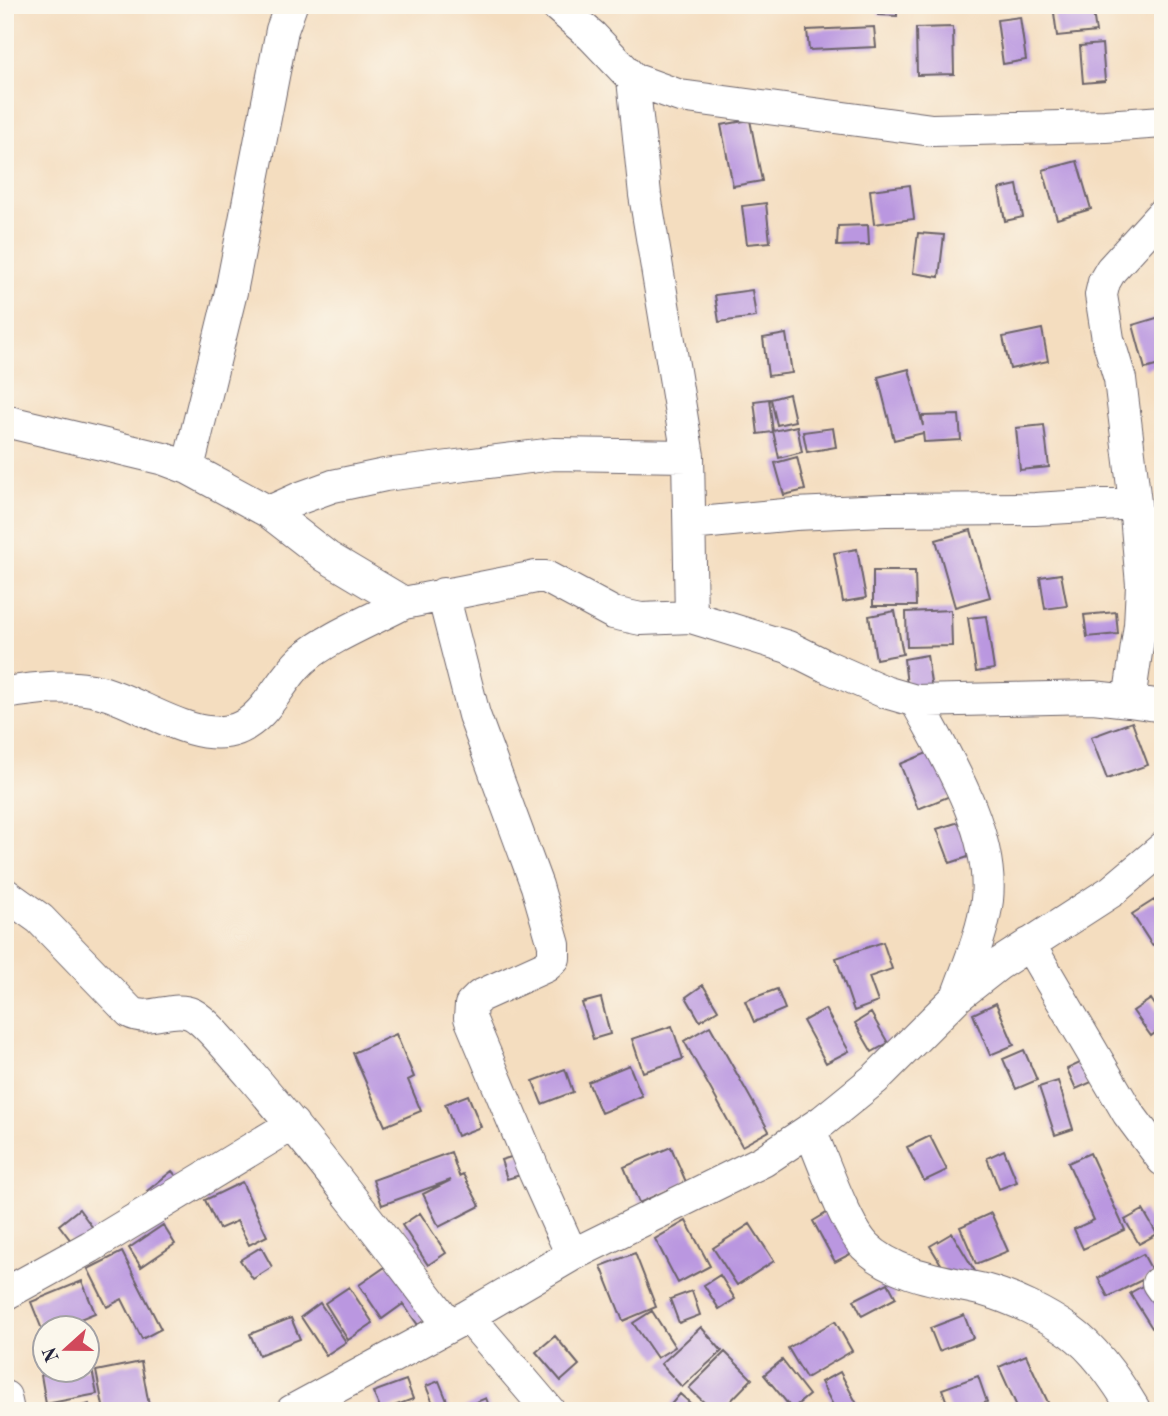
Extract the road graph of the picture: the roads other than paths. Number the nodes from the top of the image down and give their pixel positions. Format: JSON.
{"nodes":[{"id":1,"x":291,"y":5,"type":"edge"},
{"id":2,"x":556,"y":5,"type":"edge"},
{"id":3,"x":633,"y":79,"type":"junction"},
{"id":4,"x":1163,"y":122,"type":"edge"},
{"id":5,"x":1163,"y":213,"type":"edge"},
{"id":6,"x":5,"y":421,"type":"edge"},
{"id":7,"x":688,"y":456,"type":"junction"},
{"id":8,"x":188,"y":468,"type":"junction"},
{"id":9,"x":1135,"y":503,"type":"junction"},
{"id":10,"x":269,"y":512,"type":"junction"},
{"id":11,"x":690,"y":524,"type":"junction"},
{"id":12,"x":443,"y":594,"type":"junction"},
{"id":13,"x":404,"y":603,"type":"junction"},
{"id":14,"x":691,"y":617,"type":"junction"},
{"id":15,"x":5,"y":693,"type":"edge"},
{"id":16,"x":916,"y":701,"type":"junction"},
{"id":17,"x":1129,"y":701,"type":"junction"},
{"id":18,"x":1163,"y":706,"type":"edge"},
{"id":19,"x":1163,"y":848,"type":"edge"},
{"id":20,"x":5,"y":894,"type":"edge"},
{"id":21,"x":1029,"y":944,"type":"junction"},
{"id":22,"x":957,"y":997,"type":"junction"},
{"id":23,"x":293,"y":1124,"type":"junction"},
{"id":24,"x":810,"y":1129,"type":"junction"},
{"id":25,"x":1163,"y":1160,"type":"edge"},
{"id":26,"x":572,"y":1255,"type":"junction"},
{"id":27,"x":5,"y":1294,"type":"edge"},
{"id":28,"x":459,"y":1321,"type":"junction"},
{"id":29,"x":5,"y":1397,"type":"edge"},
{"id":30,"x":8,"y":1411,"type":"edge"},
{"id":31,"x":292,"y":1411,"type":"edge"},
{"id":32,"x":549,"y":1411,"type":"edge"},
{"id":33,"x":1135,"y":1411,"type":"edge"}],
"edges":[{"from":1,"to":8,"type":"street"},
{"from":2,"to":3,"type":"street"},
{"from":3,"to":4,"type":"street"},
{"from":3,"to":7,"type":"street"},
{"from":5,"to":9,"type":"street"},
{"from":6,"to":8,"type":"street"},
{"from":7,"to":10,"type":"street"},
{"from":7,"to":11,"type":"street"},
{"from":8,"to":10,"type":"street"},
{"from":9,"to":11,"type":"street"},
{"from":9,"to":17,"type":"street"},
{"from":10,"to":13,"type":"street"},
{"from":11,"to":14,"type":"street"},
{"from":12,"to":13,"type":"street"},
{"from":12,"to":14,"type":"street"},
{"from":12,"to":26,"type":"street"},
{"from":13,"to":15,"type":"street"},
{"from":14,"to":16,"type":"street"},
{"from":16,"to":17,"type":"street"},
{"from":16,"to":22,"type":"street"},
{"from":17,"to":18,"type":"street"},
{"from":19,"to":21,"type":"street"},
{"from":20,"to":23,"type":"street"},
{"from":21,"to":22,"type":"street"},
{"from":21,"to":25,"type":"street"},
{"from":22,"to":24,"type":"street"},
{"from":23,"to":27,"type":"street"},
{"from":23,"to":28,"type":"street"},
{"from":24,"to":26,"type":"street"},
{"from":24,"to":33,"type":"street"},
{"from":26,"to":28,"type":"street"},
{"from":28,"to":31,"type":"street"},
{"from":28,"to":32,"type":"street"},
{"from":29,"to":30,"type":"street"}]}
